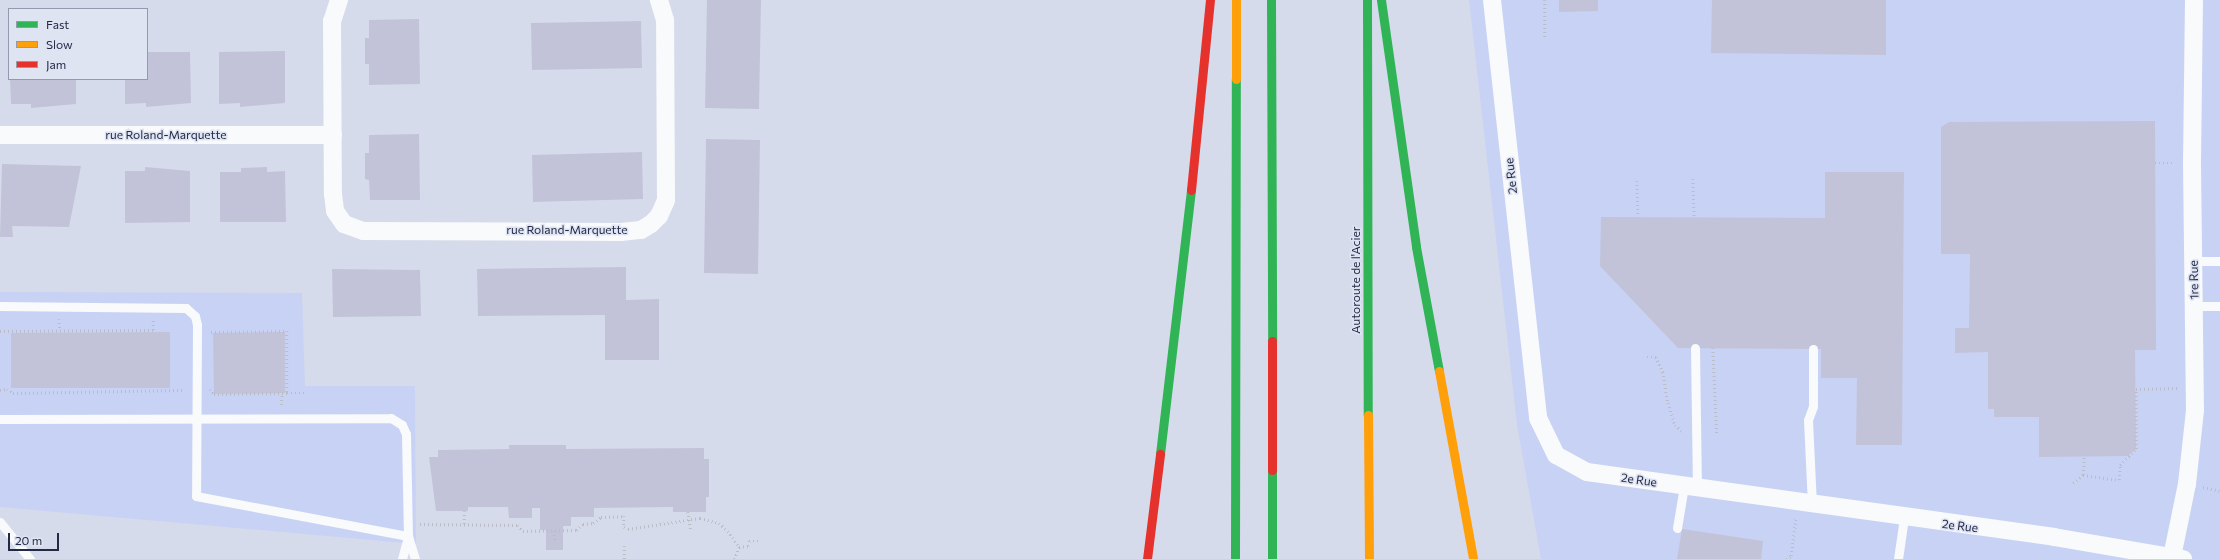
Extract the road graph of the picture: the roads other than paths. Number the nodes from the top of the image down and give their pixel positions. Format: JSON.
{"nodes":[{"id":1,"x":339,"y":0,"type":"edge"},
{"id":2,"x":659,"y":0,"type":"edge"},
{"id":3,"x":1210,"y":0,"type":"edge"},
{"id":4,"x":1236,"y":0,"type":"edge"},
{"id":5,"x":1271,"y":0,"type":"edge"},
{"id":6,"x":1367,"y":0,"type":"edge"},
{"id":7,"x":1381,"y":0,"type":"edge"},
{"id":8,"x":1492,"y":0,"type":"edge"},
{"id":9,"x":2194,"y":0,"type":"edge"},
{"id":10,"x":0,"y":135,"type":"edge"},
{"id":11,"x":333,"y":135,"type":"junction"},
{"id":12,"x":2194,"y":261,"type":"junction"},
{"id":13,"x":2220,"y":261,"type":"edge"},
{"id":14,"x":0,"y":306,"type":"edge"},
{"id":15,"x":2194,"y":306,"type":"junction"},
{"id":16,"x":2220,"y":306,"type":"edge"},
{"id":17,"x":1695,"y":348,"type":"dead end"},
{"id":18,"x":1813,"y":349,"type":"dead end"},
{"id":19,"x":197,"y":418,"type":"junction"},
{"id":20,"x":0,"y":419,"type":"edge"},
{"id":21,"x":1690,"y":487,"type":"junction"},
{"id":22,"x":1805,"y":504,"type":"junction"},
{"id":23,"x":1904,"y":518,"type":"junction"},
{"id":24,"x":0,"y":522,"type":"edge"},
{"id":25,"x":1677,"y":528,"type":"dead end"},
{"id":26,"x":408,"y":536,"type":"junction"},
{"id":27,"x":2175,"y":558,"type":"edge"},
{"id":28,"x":30,"y":559,"type":"edge"},
{"id":29,"x":402,"y":559,"type":"edge"},
{"id":30,"x":415,"y":559,"type":"edge"},
{"id":31,"x":1147,"y":559,"type":"edge"},
{"id":32,"x":1235,"y":559,"type":"edge"},
{"id":33,"x":1272,"y":559,"type":"edge"},
{"id":34,"x":1368,"y":559,"type":"edge"},
{"id":35,"x":1473,"y":559,"type":"edge"},
{"id":36,"x":1898,"y":559,"type":"edge"}],
"edges":[{"from":1,"to":11,"type":"street","name":"rue Roland-Marquette"},
{"from":2,"to":11,"type":"street","name":"rue Roland-Marquette"},
{"from":3,"to":31,"type":"highway"},
{"from":4,"to":32,"type":"highway"},
{"from":5,"to":33,"type":"highway"},
{"from":6,"to":34,"type":"highway","name":"Autoroute de l'Acier"},
{"from":7,"to":35,"type":"highway"},
{"from":8,"to":21,"type":"street","name":"2e Rue"},
{"from":9,"to":12,"type":"street","name":"1re Rue"},
{"from":10,"to":11,"type":"street","name":"rue Roland-Marquette"},
{"from":12,"to":13,"type":"lane"},
{"from":12,"to":15,"type":"street","name":"1re Rue"},
{"from":14,"to":19,"type":"lane"},
{"from":15,"to":16,"type":"lane"},
{"from":15,"to":27,"type":"street","name":"1re Rue"},
{"from":17,"to":21,"type":"lane"},
{"from":18,"to":22,"type":"lane"},
{"from":19,"to":20,"type":"lane"},
{"from":19,"to":26,"type":"lane"},
{"from":19,"to":26,"type":"lane"},
{"from":21,"to":22,"type":"street","name":"2e Rue"},
{"from":21,"to":25,"type":"lane"},
{"from":22,"to":23,"type":"street","name":"2e Rue"},
{"from":23,"to":27,"type":"street","name":"2e Rue"},
{"from":23,"to":36,"type":"lane"},
{"from":24,"to":28,"type":"lane"},
{"from":26,"to":29,"type":"lane"},
{"from":26,"to":30,"type":"lane"}]}
